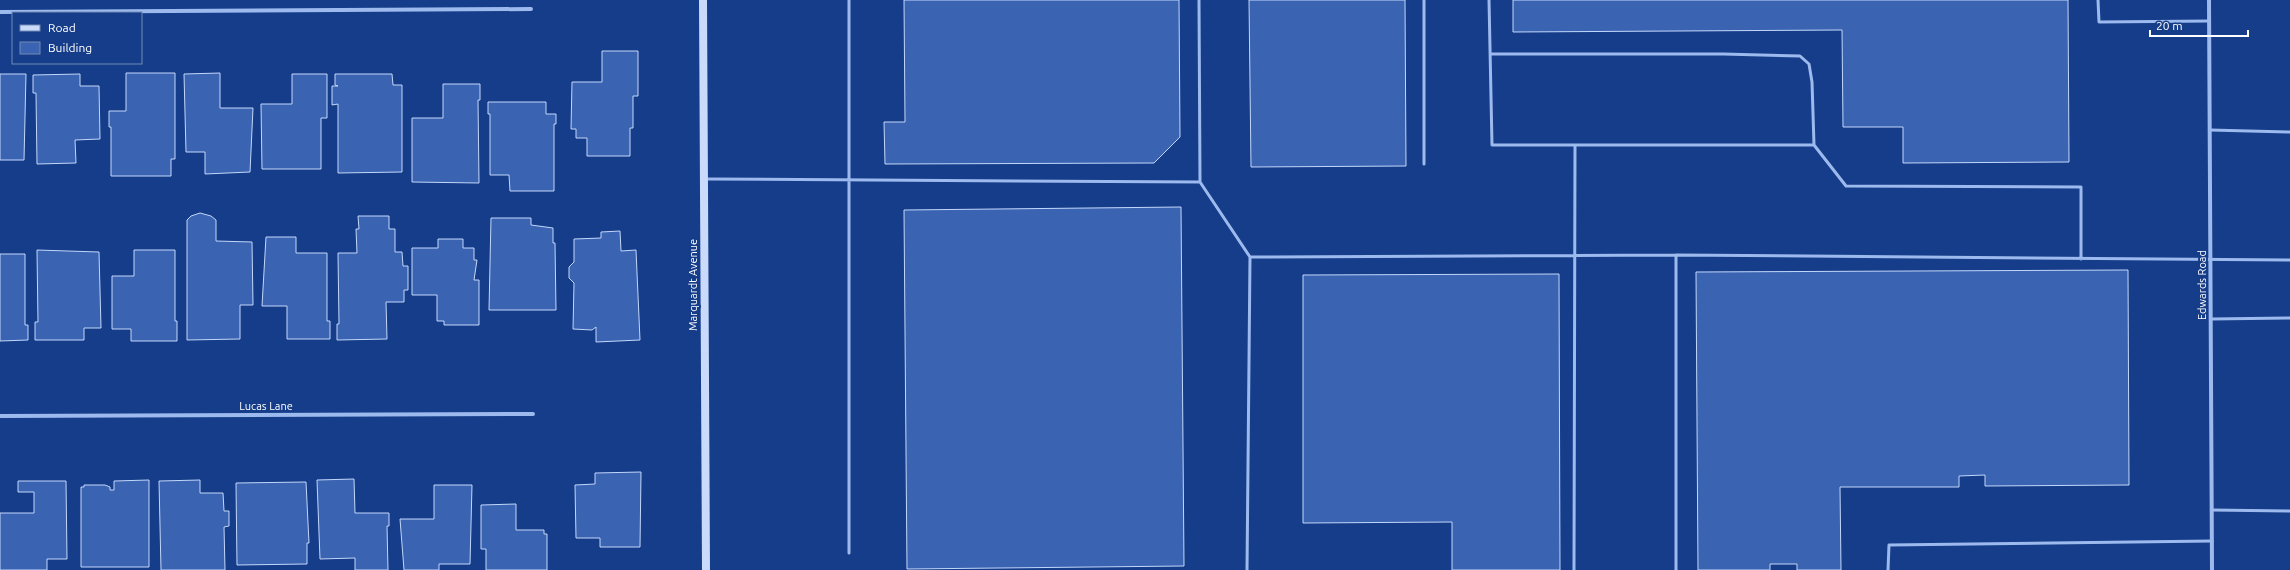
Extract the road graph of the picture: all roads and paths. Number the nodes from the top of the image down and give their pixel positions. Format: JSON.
{"nodes":[{"id":1,"x":703,"y":0,"type":"edge"},
{"id":2,"x":849,"y":0,"type":"edge"},
{"id":3,"x":1199,"y":0,"type":"edge"},
{"id":4,"x":1424,"y":0,"type":"edge"},
{"id":5,"x":1489,"y":0,"type":"edge"},
{"id":6,"x":2098,"y":0,"type":"edge"},
{"id":7,"x":2209,"y":0,"type":"edge"},
{"id":8,"x":531,"y":9,"type":"dead end"},
{"id":9,"x":0,"y":12,"type":"edge"},
{"id":10,"x":2210,"y":21,"type":"junction"},
{"id":11,"x":1490,"y":54,"type":"junction"},
{"id":12,"x":2210,"y":130,"type":"junction"},
{"id":13,"x":2290,"y":132,"type":"edge"},
{"id":14,"x":1575,"y":145,"type":"junction"},
{"id":15,"x":1814,"y":145,"type":"junction"},
{"id":16,"x":1424,"y":164,"type":"dead end"},
{"id":17,"x":704,"y":179,"type":"junction"},
{"id":18,"x":850,"y":180,"type":"junction"},
{"id":19,"x":1200,"y":182,"type":"junction"},
{"id":20,"x":1576,"y":255,"type":"junction"},
{"id":21,"x":1676,"y":255,"type":"junction"},
{"id":22,"x":1250,"y":257,"type":"junction"},
{"id":23,"x":2081,"y":259,"type":"junction"},
{"id":24,"x":2210,"y":260,"type":"junction"},
{"id":25,"x":2290,"y":260,"type":"edge"},
{"id":26,"x":2290,"y":318,"type":"edge"},
{"id":27,"x":2211,"y":319,"type":"junction"},
{"id":28,"x":533,"y":414,"type":"dead end"},
{"id":29,"x":0,"y":416,"type":"edge"},
{"id":30,"x":2212,"y":510,"type":"junction"},
{"id":31,"x":2290,"y":511,"type":"edge"},
{"id":32,"x":2212,"y":541,"type":"junction"},
{"id":33,"x":849,"y":553,"type":"dead end"},
{"id":34,"x":706,"y":570,"type":"edge"},
{"id":35,"x":1247,"y":570,"type":"edge"},
{"id":36,"x":1574,"y":570,"type":"edge"},
{"id":37,"x":1676,"y":570,"type":"edge"},
{"id":38,"x":1888,"y":570,"type":"edge"},
{"id":39,"x":2212,"y":570,"type":"edge"}],
"edges":[{"from":1,"to":17,"type":"main road","name":"Marquardt Avenue"},
{"from":2,"to":18,"type":"lane"},
{"from":3,"to":19,"type":"lane"},
{"from":4,"to":16,"type":"lane"},
{"from":5,"to":11,"type":"lane"},
{"from":6,"to":10,"type":"lane"},
{"from":7,"to":10,"type":"street","name":"Edwards Road"},
{"from":8,"to":9,"type":"street"},
{"from":10,"to":12,"type":"street","name":"Edwards Road"},
{"from":11,"to":14,"type":"lane"},
{"from":11,"to":15,"type":"lane"},
{"from":12,"to":13,"type":"lane"},
{"from":12,"to":24,"type":"street","name":"Edwards Road"},
{"from":14,"to":15,"type":"lane"},
{"from":14,"to":20,"type":"lane"},
{"from":15,"to":23,"type":"lane"},
{"from":17,"to":18,"type":"lane"},
{"from":17,"to":34,"type":"main road","name":"Marquardt Avenue"},
{"from":18,"to":19,"type":"lane"},
{"from":18,"to":33,"type":"lane"},
{"from":19,"to":22,"type":"lane"},
{"from":20,"to":21,"type":"lane"},
{"from":20,"to":22,"type":"lane"},
{"from":20,"to":36,"type":"lane"},
{"from":21,"to":23,"type":"lane"},
{"from":21,"to":37,"type":"lane"},
{"from":22,"to":35,"type":"lane"},
{"from":23,"to":24,"type":"lane"},
{"from":24,"to":25,"type":"lane"},
{"from":24,"to":27,"type":"street","name":"Edwards Road"},
{"from":26,"to":27,"type":"lane"},
{"from":27,"to":30,"type":"street","name":"Edwards Road"},
{"from":28,"to":29,"type":"street","name":"Lucas Lane"},
{"from":30,"to":31,"type":"lane"},
{"from":30,"to":32,"type":"street","name":"Edwards Road"},
{"from":32,"to":38,"type":"lane"},
{"from":32,"to":39,"type":"street","name":"Edwards Road"}]}
